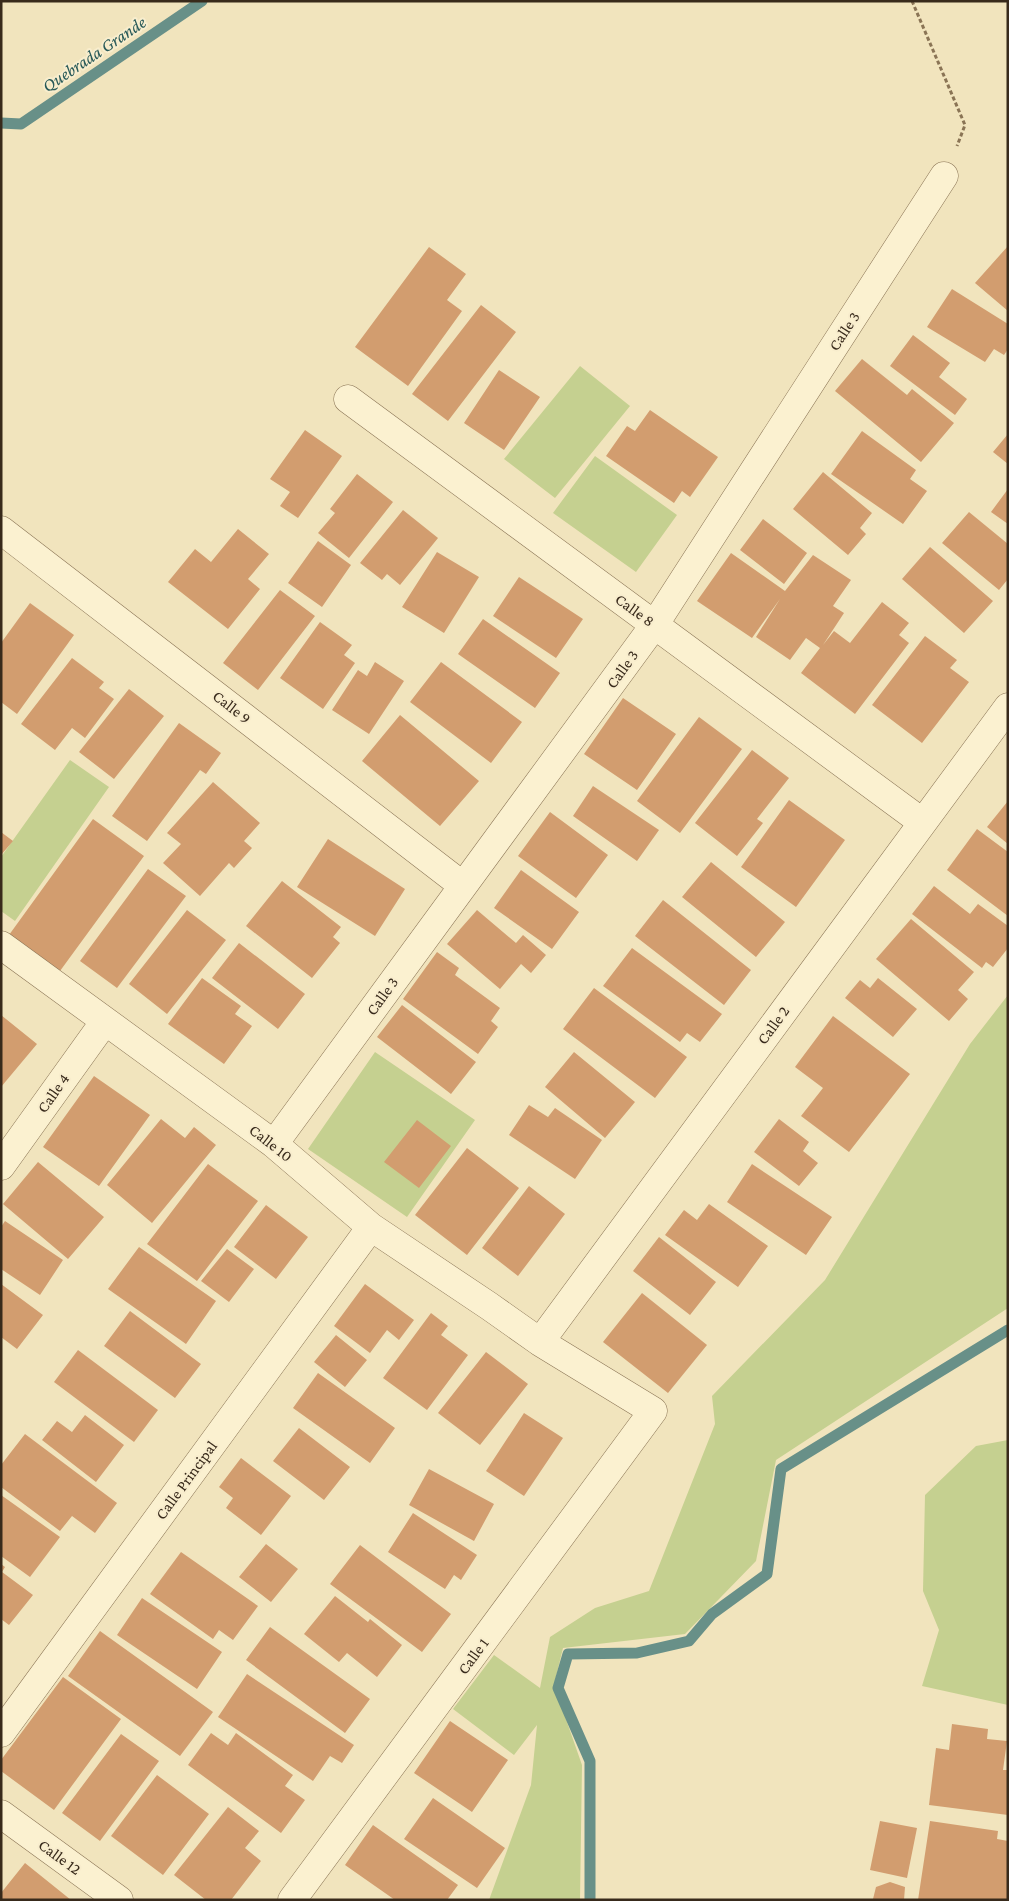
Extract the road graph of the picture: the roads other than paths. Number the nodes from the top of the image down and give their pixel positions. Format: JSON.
{"nodes":[{"id":1,"x":944,"y":176,"type":"road end"},
{"id":2,"x":348,"y":399,"type":"dead end"},
{"id":3,"x":1,"y":530,"type":"edge"},
{"id":4,"x":655,"y":624,"type":"junction"},
{"id":5,"x":1008,"y":707,"type":"edge"},
{"id":6,"x":922,"y":822,"type":"junction"},
{"id":7,"x":462,"y":885,"type":"junction"},
{"id":8,"x":1,"y":945,"type":"edge"},
{"id":9,"x":105,"y":1021,"type":"junction"},
{"id":10,"x":274,"y":1144,"type":"junction"},
{"id":11,"x":1,"y":1166,"type":"edge"},
{"id":12,"x":371,"y":1227,"type":"junction"},
{"id":13,"x":540,"y":1342,"type":"junction"},
{"id":14,"x":653,"y":1411,"type":"joint"},
{"id":15,"x":1,"y":1733,"type":"edge"},
{"id":16,"x":1,"y":1814,"type":"edge"},
{"id":17,"x":119,"y":1900,"type":"edge"},
{"id":18,"x":292,"y":1900,"type":"edge"}],
"edges":[{"from":1,"to":4,"type":"street","name":"Calle 3"},
{"from":2,"to":4,"type":"street","name":"Calle 8"},
{"from":3,"to":7,"type":"street","name":"Calle 9"},
{"from":4,"to":6,"type":"street","name":"Calle 8"},
{"from":4,"to":7,"type":"street","name":"Calle 3"},
{"from":5,"to":6,"type":"street","name":"Calle 2"},
{"from":6,"to":13,"type":"street","name":"Calle 2"},
{"from":7,"to":10,"type":"street","name":"Calle 3"},
{"from":8,"to":9,"type":"street","name":"Calle 10"},
{"from":9,"to":10,"type":"street","name":"Calle 10"},
{"from":9,"to":11,"type":"street","name":"Calle 4"},
{"from":10,"to":12,"type":"street","name":"Calle 10"},
{"from":12,"to":13,"type":"street","name":"Calle 10"},
{"from":12,"to":15,"type":"street","name":"Calle Principal"},
{"from":13,"to":14,"type":"street","name":"Calle 10"},
{"from":14,"to":18,"type":"street","name":"Calle 1"},
{"from":16,"to":17,"type":"street","name":"Calle 12"}]}
